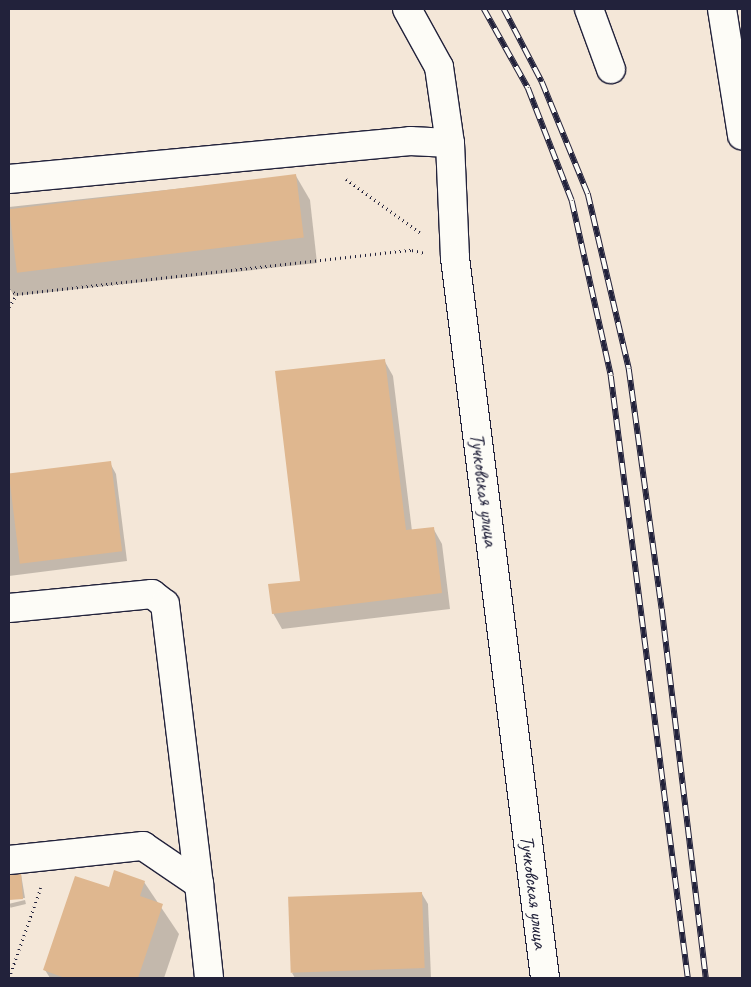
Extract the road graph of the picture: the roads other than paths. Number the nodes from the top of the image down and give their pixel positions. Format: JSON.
{"nodes":[{"id":1,"x":407,"y":9,"type":"edge"},
{"id":2,"x":589,"y":9,"type":"edge"},
{"id":3,"x":722,"y":9,"type":"edge"},
{"id":4,"x":611,"y":68,"type":"dead end"},
{"id":5,"x":738,"y":73,"type":"edge"},
{"id":6,"x":742,"y":134,"type":"edge"},
{"id":7,"x":450,"y":143,"type":"junction"},
{"id":8,"x":9,"y":179,"type":"edge"},
{"id":9,"x":9,"y":608,"type":"edge"},
{"id":10,"x":9,"y":860,"type":"edge"},
{"id":11,"x":199,"y":884,"type":"junction"},
{"id":12,"x":209,"y":978,"type":"edge"},
{"id":13,"x":545,"y":978,"type":"edge"}],
"edges":[{"from":1,"to":7,"type":"street","name":"Тучковская улица"},
{"from":2,"to":4,"type":"street"},
{"from":3,"to":5,"type":"street"},
{"from":5,"to":6,"type":"street"},
{"from":7,"to":8,"type":"street"},
{"from":7,"to":13,"type":"street","name":"Тучковская улица"},
{"from":9,"to":11,"type":"street"},
{"from":10,"to":11,"type":"street"},
{"from":11,"to":12,"type":"street"}]}
